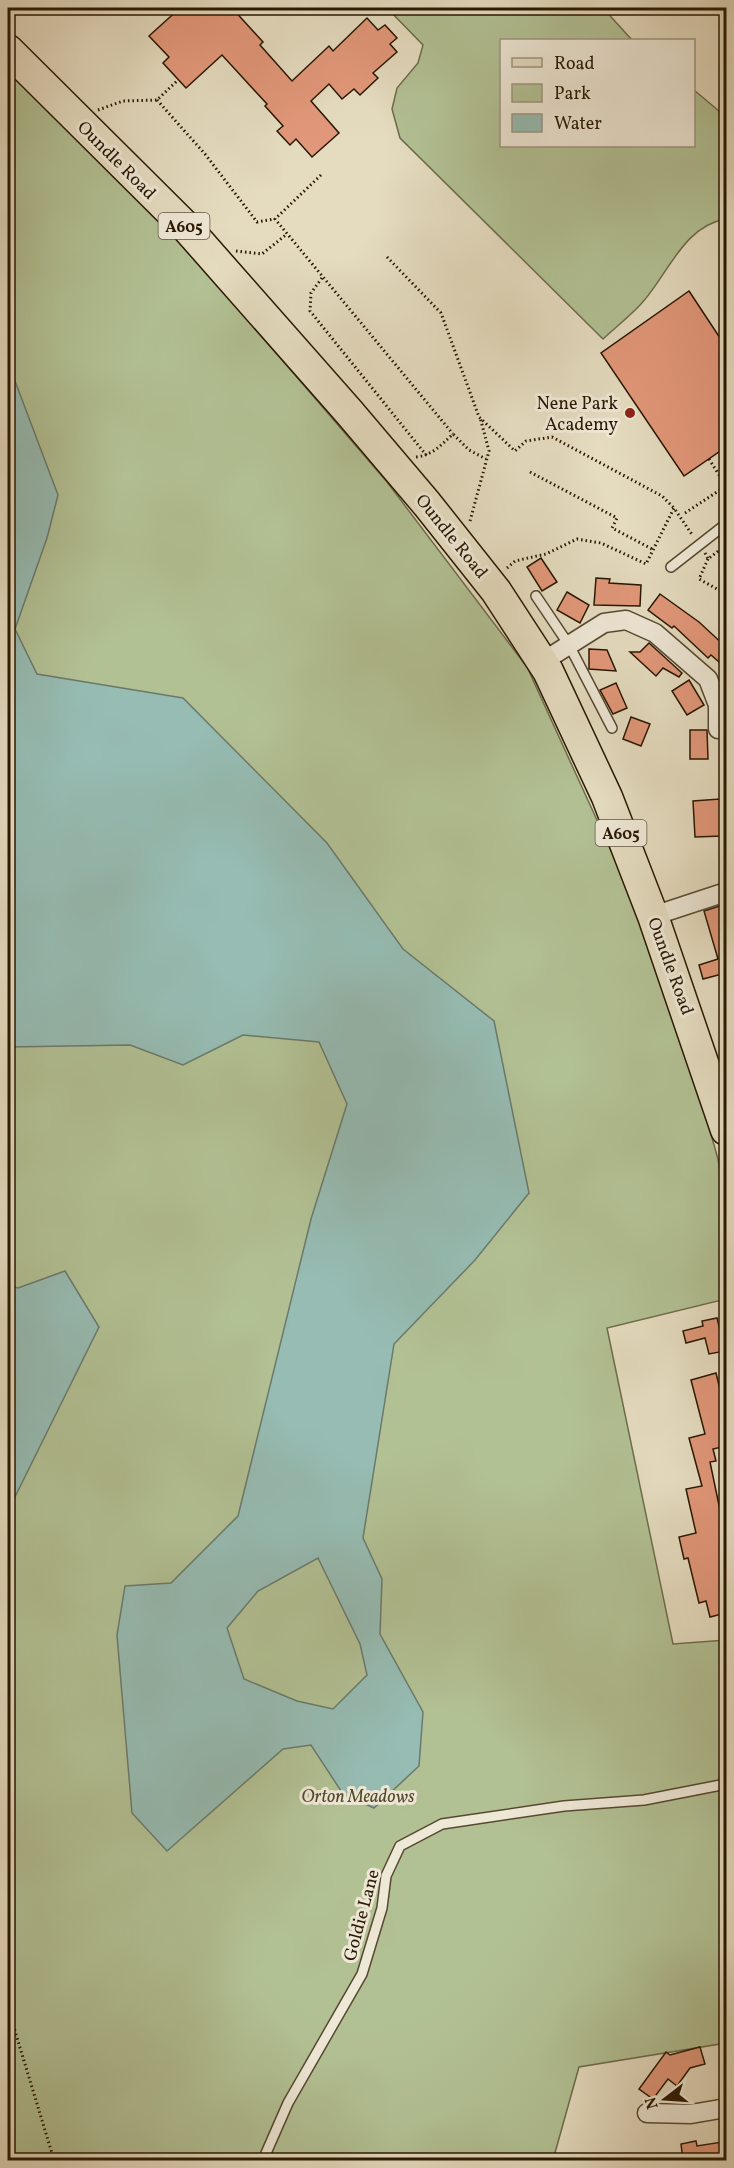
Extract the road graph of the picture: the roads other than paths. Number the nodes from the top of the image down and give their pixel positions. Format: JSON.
{"nodes":[{"id":1,"x":8,"y":50,"type":"edge"},
{"id":2,"x":726,"y":525,"type":"edge"},
{"id":3,"x":671,"y":567,"type":"dead end"},
{"id":4,"x":536,"y":596,"type":"dead end"},
{"id":5,"x":568,"y":645,"type":"junction"},
{"id":6,"x":542,"y":662,"type":"junction"},
{"id":7,"x":722,"y":706,"type":"edge"},
{"id":8,"x":612,"y":728,"type":"dead end"},
{"id":9,"x":718,"y":729,"type":"dead end"},
{"id":10,"x":726,"y":892,"type":"edge"},
{"id":11,"x":653,"y":916,"type":"junction"},
{"id":12,"x":726,"y":1130,"type":"edge"},
{"id":13,"x":726,"y":1784,"type":"edge"},
{"id":14,"x":726,"y":2108,"type":"edge"},
{"id":15,"x":647,"y":2113,"type":"dead end"},
{"id":16,"x":263,"y":2160,"type":"edge"}],
"edges":[{"from":1,"to":6,"type":"main road","name":"Oundle Road","number":"A605"},
{"from":2,"to":3,"type":"lane"},
{"from":4,"to":5,"type":"lane"},
{"from":5,"to":6,"type":"street"},
{"from":5,"to":7,"type":"street"},
{"from":5,"to":8,"type":"lane"},
{"from":6,"to":11,"type":"main road","name":"Oundle Road","number":"A605"},
{"from":7,"to":9,"type":"street"},
{"from":10,"to":11,"type":"street"},
{"from":11,"to":12,"type":"main road","name":"Oundle Road","number":"A605"},
{"from":13,"to":16,"type":"lane","name":"Goldie Lane"},
{"from":14,"to":15,"type":"street"}]}
